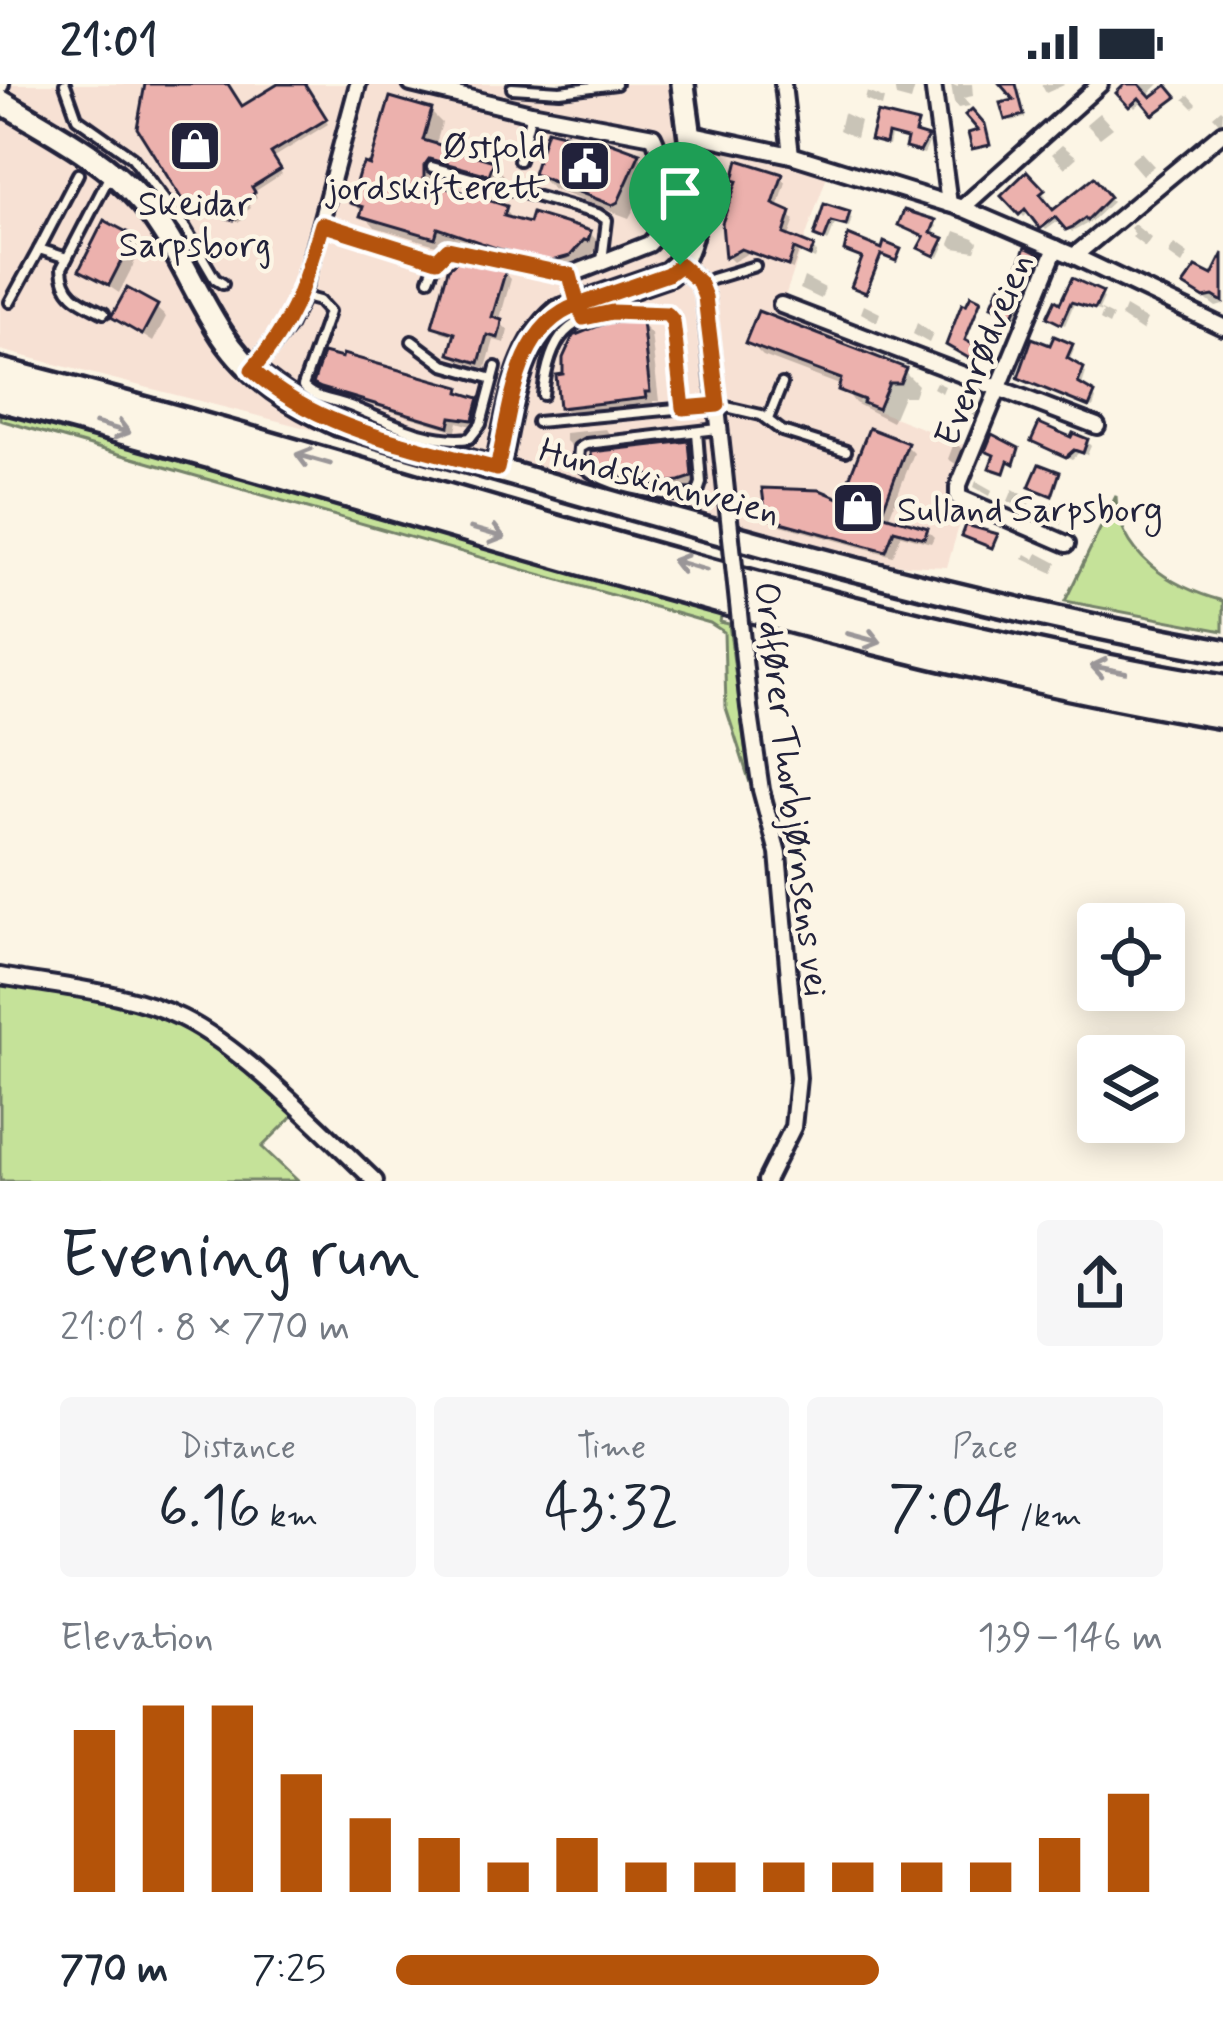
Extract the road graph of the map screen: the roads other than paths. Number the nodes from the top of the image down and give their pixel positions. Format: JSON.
{"nodes":[{"id":1,"x":65,"y":84,"type":"edge"},
{"id":2,"x":358,"y":84,"type":"edge"},
{"id":3,"x":411,"y":84,"type":"edge"},
{"id":4,"x":616,"y":84,"type":"edge"},
{"id":5,"x":683,"y":84,"type":"edge"},
{"id":6,"x":784,"y":84,"type":"edge"},
{"id":7,"x":933,"y":84,"type":"edge"},
{"id":8,"x":1100,"y":84,"type":"edge"},
{"id":9,"x":546,"y":87,"type":"edge"},
{"id":10,"x":512,"y":88,"type":"dead end"},
{"id":11,"x":0,"y":101,"type":"edge"},
{"id":12,"x":531,"y":113,"type":"junction"},
{"id":13,"x":1223,"y":132,"type":"edge"},
{"id":14,"x":688,"y":133,"type":"junction"},
{"id":15,"x":1205,"y":147,"type":"junction"},
{"id":16,"x":791,"y":155,"type":"junction"},
{"id":17,"x":1223,"y":156,"type":"edge"},
{"id":18,"x":519,"y":160,"type":"dead end"},
{"id":19,"x":431,"y":167,"type":"dead end"},
{"id":20,"x":112,"y":171,"type":"junction"},
{"id":21,"x":78,"y":174,"type":"dead end"},
{"id":22,"x":956,"y":206,"type":"junction"},
{"id":23,"x":322,"y":224,"type":"junction"},
{"id":24,"x":1056,"y":248,"type":"junction"},
{"id":25,"x":39,"y":249,"type":"junction"},
{"id":26,"x":1074,"y":256,"type":"junction"},
{"id":27,"x":67,"y":258,"type":"junction"},
{"id":28,"x":437,"y":260,"type":"junction"},
{"id":29,"x":602,"y":262,"type":"junction"},
{"id":30,"x":680,"y":265,"type":"junction"},
{"id":31,"x":755,"y":266,"type":"dead end"},
{"id":32,"x":570,"y":275,"type":"junction"},
{"id":33,"x":429,"y":279,"type":"dead end"},
{"id":34,"x":712,"y":279,"type":"dead end"},
{"id":35,"x":223,"y":284,"type":"dead end"},
{"id":36,"x":301,"y":296,"type":"junction"},
{"id":37,"x":10,"y":302,"type":"dead end"},
{"id":38,"x":782,"y":305,"type":"dead end"},
{"id":39,"x":581,"y":311,"type":"junction"},
{"id":40,"x":104,"y":313,"type":"dead end"},
{"id":41,"x":1223,"y":328,"type":"edge"},
{"id":42,"x":412,"y":341,"type":"dead end"},
{"id":43,"x":496,"y":367,"type":"dead end"},
{"id":44,"x":252,"y":370,"type":"junction"},
{"id":45,"x":0,"y":373,"type":"edge"},
{"id":46,"x":493,"y":379,"type":"junction"},
{"id":47,"x":782,"y":384,"type":"dead end"},
{"id":48,"x":997,"y":388,"type":"junction"},
{"id":49,"x":543,"y":395,"type":"dead end"},
{"id":50,"x":0,"y":398,"type":"edge"},
{"id":51,"x":718,"y":405,"type":"junction"},
{"id":52,"x":683,"y":408,"type":"junction"},
{"id":53,"x":768,"y":419,"type":"junction"},
{"id":54,"x":536,"y":422,"type":"dead end"},
{"id":55,"x":1097,"y":426,"type":"dead end"},
{"id":56,"x":720,"y":429,"type":"junction"},
{"id":57,"x":697,"y":432,"type":"junction"},
{"id":58,"x":846,"y":451,"type":"dead end"},
{"id":59,"x":497,"y":469,"type":"junction"},
{"id":60,"x":1067,"y":544,"type":"dead end"},
{"id":61,"x":1223,"y":650,"type":"edge"},
{"id":62,"x":1223,"y":690,"type":"edge"},
{"id":63,"x":1223,"y":714,"type":"edge"},
{"id":64,"x":0,"y":976,"type":"edge"},
{"id":65,"x":375,"y":1181,"type":"edge"},
{"id":66,"x":766,"y":1181,"type":"edge"}],
"edges":[{"from":1,"to":35,"type":"lane"},
{"from":2,"to":23,"type":"street"},
{"from":3,"to":12,"type":"street"},
{"from":4,"to":9,"type":"lane"},
{"from":5,"to":14,"type":"street"},
{"from":6,"to":16,"type":"street"},
{"from":7,"to":22,"type":"street"},
{"from":8,"to":22,"type":"street"},
{"from":9,"to":10,"type":"lane"},
{"from":11,"to":20,"type":"street","name":"Hundskinnveien"},
{"from":12,"to":18,"type":"lane"},
{"from":12,"to":29,"type":"street"},
{"from":13,"to":15,"type":"street","name":"Evenrødveien"},
{"from":14,"to":16,"type":"street"},
{"from":14,"to":30,"type":"street"},
{"from":15,"to":17,"type":"street"},
{"from":15,"to":26,"type":"street","name":"Evenrødveien"},
{"from":16,"to":22,"type":"street"},
{"from":19,"to":29,"type":"lane"},
{"from":20,"to":27,"type":"lane"},
{"from":20,"to":44,"type":"street","name":"Hundskinnveien"},
{"from":21,"to":25,"type":"lane"},
{"from":22,"to":24,"type":"street"},
{"from":23,"to":28,"type":"lane"},
{"from":23,"to":36,"type":"street"},
{"from":24,"to":26,"type":"street"},
{"from":24,"to":48,"type":"street","name":"Evenrødveien"},
{"from":25,"to":27,"type":"lane"},
{"from":25,"to":37,"type":"lane"},
{"from":26,"to":41,"type":"street"},
{"from":27,"to":40,"type":"lane"},
{"from":28,"to":32,"type":"lane"},
{"from":28,"to":33,"type":"lane"},
{"from":29,"to":32,"type":"street"},
{"from":30,"to":39,"type":"street"},
{"from":30,"to":51,"type":"street","name":"Ordfører Thorbjørnsens vei"},
{"from":31,"to":34,"type":"lane"},
{"from":32,"to":39,"type":"lane"},
{"from":36,"to":44,"type":"street"},
{"from":36,"to":46,"type":"lane"},
{"from":38,"to":48,"type":"street"},
{"from":39,"to":49,"type":"lane"},
{"from":39,"to":52,"type":"lane"},
{"from":39,"to":59,"type":"street"},
{"from":42,"to":46,"type":"lane"},
{"from":43,"to":46,"type":"lane"},
{"from":44,"to":59,"type":"street","name":"Hundskinnveien"},
{"from":62,"to":45,"type":"highway","one_way":true},
{"from":47,"to":53,"type":"lane"},
{"from":48,"to":55,"type":"street"},
{"from":48,"to":60,"type":"street","name":"Evenrødveien"},
{"from":50,"to":63,"type":"highway","one_way":true},
{"from":51,"to":52,"type":"lane"},
{"from":51,"to":53,"type":"lane"},
{"from":51,"to":56,"type":"street","name":"Ordfører Thorbjørnsens vei"},
{"from":52,"to":54,"type":"lane"},
{"from":53,"to":58,"type":"lane"},
{"from":56,"to":57,"type":"lane"},
{"from":56,"to":66,"type":"street","name":"Ordfører Thorbjørnsens vei","bridge":true},
{"from":57,"to":57,"type":"lane"},
{"from":59,"to":61,"type":"street","name":"Hundskinnveien"},
{"from":64,"to":65,"type":"street"}]}
